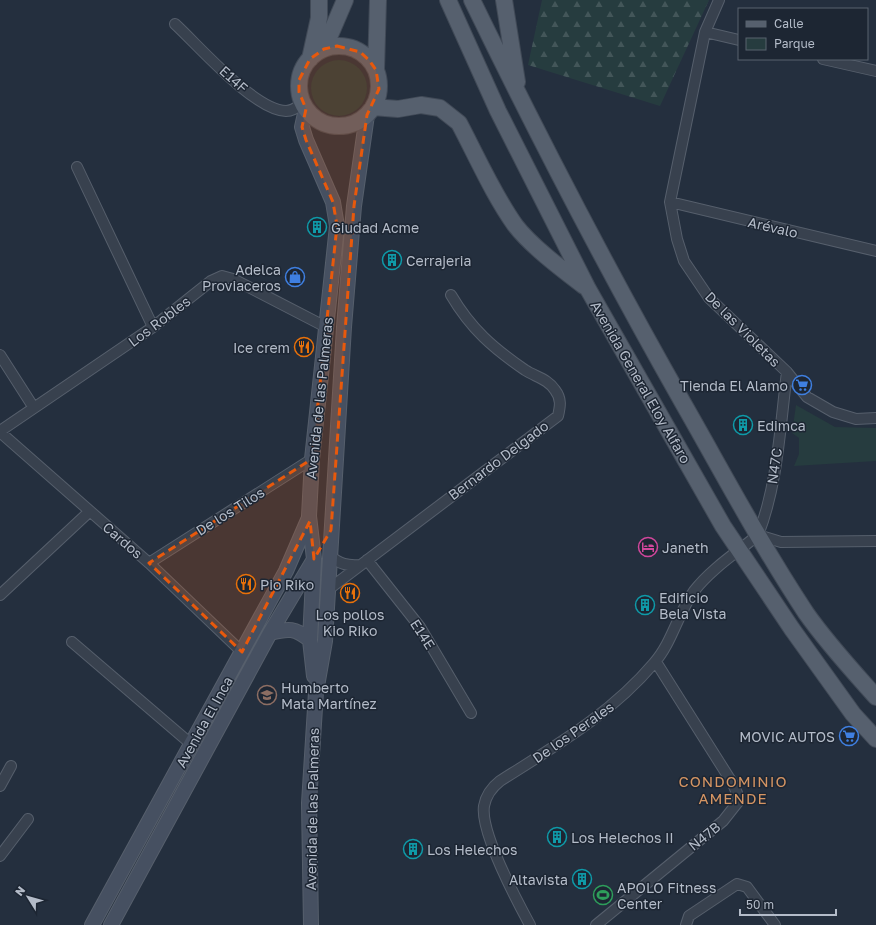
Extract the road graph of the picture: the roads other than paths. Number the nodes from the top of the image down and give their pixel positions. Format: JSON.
{"nodes":[{"id":1,"x":319,"y":0,"type":"edge"},
{"id":2,"x":345,"y":0,"type":"edge"},
{"id":3,"x":378,"y":0,"type":"edge"},
{"id":4,"x":448,"y":0,"type":"edge"},
{"id":5,"x":472,"y":0,"type":"edge"},
{"id":6,"x":504,"y":0,"type":"edge"},
{"id":7,"x":719,"y":0,"type":"edge"},
{"id":8,"x":175,"y":24,"type":"dead end"},
{"id":9,"x":705,"y":32,"type":"junction"},
{"id":10,"x":738,"y":40,"type":"edge"},
{"id":11,"x":324,"y":49,"type":"junction"},
{"id":12,"x":310,"y":59,"type":"junction"},
{"id":13,"x":827,"y":60,"type":"edge"},
{"id":14,"x":376,"y":70,"type":"junction"},
{"id":15,"x":876,"y":71,"type":"edge"},
{"id":16,"x":519,"y":97,"type":"junction"},
{"id":17,"x":304,"y":106,"type":"junction"},
{"id":18,"x":370,"y":111,"type":"junction"},
{"id":19,"x":76,"y":167,"type":"dead end"},
{"id":20,"x":670,"y":202,"type":"junction"},
{"id":21,"x":876,"y":251,"type":"edge"},
{"id":22,"x":588,"y":289,"type":"junction"},
{"id":23,"x":452,"y":294,"type":"dead end"},
{"id":24,"x":153,"y":327,"type":"junction"},
{"id":25,"x":326,"y":327,"type":"junction"},
{"id":26,"x":0,"y":355,"type":"edge"},
{"id":27,"x":787,"y":372,"type":"junction"},
{"id":28,"x":34,"y":408,"type":"junction"},
{"id":29,"x":876,"y":418,"type":"edge"},
{"id":30,"x":0,"y":431,"type":"edge"},
{"id":31,"x":312,"y":459,"type":"junction"},
{"id":32,"x":90,"y":511,"type":"junction"},
{"id":33,"x":309,"y":516,"type":"junction"},
{"id":34,"x":331,"y":530,"type":"junction"},
{"id":35,"x":758,"y":535,"type":"junction"},
{"id":36,"x":876,"y":541,"type":"edge"},
{"id":37,"x":739,"y":551,"type":"junction"},
{"id":38,"x":330,"y":556,"type":"junction"},
{"id":39,"x":314,"y":559,"type":"junction"},
{"id":40,"x":148,"y":563,"type":"junction"},
{"id":41,"x":363,"y":563,"type":"junction"},
{"id":42,"x":329,"y":589,"type":"junction"},
{"id":43,"x":0,"y":595,"type":"edge"},
{"id":44,"x":270,"y":634,"type":"junction"},
{"id":45,"x":310,"y":640,"type":"junction"},
{"id":46,"x":72,"y":642,"type":"dead end"},
{"id":47,"x":242,"y":652,"type":"junction"},
{"id":48,"x":656,"y":662,"type":"junction"},
{"id":49,"x":316,"y":692,"type":"junction"},
{"id":50,"x":876,"y":697,"type":"edge"},
{"id":51,"x":471,"y":713,"type":"dead end"},
{"id":52,"x":876,"y":738,"type":"edge"},
{"id":53,"x":191,"y":744,"type":"junction"},
{"id":54,"x":11,"y":766,"type":"dead end"},
{"id":55,"x":0,"y":786,"type":"edge"},
{"id":56,"x":28,"y":819,"type":"dead end"},
{"id":57,"x":0,"y":856,"type":"edge"},
{"id":58,"x":92,"y":925,"type":"edge"},
{"id":59,"x":111,"y":925,"type":"edge"},
{"id":60,"x":311,"y":925,"type":"edge"},
{"id":61,"x":530,"y":925,"type":"edge"},
{"id":62,"x":596,"y":925,"type":"edge"},
{"id":63,"x":686,"y":925,"type":"edge"},
{"id":64,"x":775,"y":925,"type":"edge"}],
"edges":[{"from":1,"to":12,"type":"main road"},
{"from":2,"to":11,"type":"main road"},
{"from":3,"to":14,"type":"main road","name":"Avenida de las Palmeras"},
{"from":4,"to":22,"type":"main road","name":"Avenida General Eloy Alfaro"},
{"from":5,"to":16,"type":"main road","name":"Avenida General Eloy Alfaro"},
{"from":6,"to":16,"type":"main road"},
{"from":7,"to":9,"type":"street","name":"De las Violetas"},
{"from":8,"to":17,"type":"street","name":"E14F"},
{"from":9,"to":10,"type":"street"},
{"from":9,"to":20,"type":"street","name":"De las Violetas"},
{"from":11,"to":12,"type":"main road","name":"Avenida de las Palmeras"},
{"from":11,"to":14,"type":"main road","name":"Avenida de las Palmeras"},
{"from":12,"to":17,"type":"main road","name":"Avenida de las Palmeras"},
{"from":13,"to":15,"type":"street"},
{"from":14,"to":18,"type":"main road","name":"Avenida de las Palmeras"},
{"from":16,"to":35,"type":"main road","name":"Avenida General Eloy Alfaro"},
{"from":17,"to":18,"type":"main road"},
{"from":17,"to":25,"type":"main road","name":"Avenida de las Palmeras"},
{"from":18,"to":22,"type":"main road"},
{"from":18,"to":34,"type":"main road","name":"Avenida de las Palmeras"},
{"from":19,"to":24,"type":"street"},
{"from":20,"to":21,"type":"street","name":"Arévalo"},
{"from":20,"to":27,"type":"street","name":"De las Violetas"},
{"from":22,"to":37,"type":"main road","name":"Avenida General Eloy Alfaro"},
{"from":23,"to":41,"type":"street","name":"Bernardo Delgado"},
{"from":24,"to":25,"type":"street","name":"Los Robles"},
{"from":24,"to":28,"type":"street","name":"Los Robles"},
{"from":25,"to":31,"type":"main road","name":"Avenida de las Palmeras"},
{"from":26,"to":28,"type":"street"},
{"from":27,"to":29,"type":"street","name":"De las Violetas"},
{"from":27,"to":35,"type":"street","name":"N47C"},
{"from":28,"to":30,"type":"street","name":"Los Robles"},
{"from":30,"to":32,"type":"street","name":"Cardos"},
{"from":31,"to":33,"type":"main road","name":"Avenida de las Palmeras"},
{"from":31,"to":40,"type":"street","name":"De los Tilos"},
{"from":32,"to":40,"type":"street","name":"Cardos"},
{"from":32,"to":43,"type":"street"},
{"from":33,"to":39,"type":"main road","name":"Avenida de las Palmeras"},
{"from":33,"to":47,"type":"main road","name":"Avenida El Inca"},
{"from":34,"to":38,"type":"main road","name":"Avenida de las Palmeras"},
{"from":34,"to":39,"type":"main road","name":"Avenida El Inca"},
{"from":35,"to":36,"type":"street"},
{"from":35,"to":37,"type":"street","name":"De los Perales"},
{"from":35,"to":50,"type":"main road","name":"Avenida General Eloy Alfaro"},
{"from":37,"to":48,"type":"street","name":"De los Perales"},
{"from":37,"to":52,"type":"main road","name":"Avenida General Eloy Alfaro"},
{"from":38,"to":41,"type":"street"},
{"from":38,"to":42,"type":"main road","name":"Avenida de las Palmeras"},
{"from":39,"to":44,"type":"main road","name":"Avenida El Inca"},
{"from":39,"to":45,"type":"main road","name":"Avenida de las Palmeras"},
{"from":40,"to":47,"type":"street","name":"Cardos"},
{"from":41,"to":42,"type":"street","name":"Bernardo Delgado"},
{"from":41,"to":51,"type":"street","name":"E14E"},
{"from":42,"to":49,"type":"main road","name":"Avenida de las Palmeras"},
{"from":44,"to":45,"type":"main road"},
{"from":44,"to":59,"type":"main road","name":"Avenida El Inca"},
{"from":45,"to":49,"type":"main road","name":"Avenida de las Palmeras"},
{"from":46,"to":53,"type":"street"},
{"from":47,"to":53,"type":"main road","name":"Avenida El Inca"},
{"from":48,"to":61,"type":"street","name":"De los Perales"},
{"from":48,"to":62,"type":"street","name":"N47B"},
{"from":49,"to":60,"type":"main road","name":"Avenida de las Palmeras"},
{"from":53,"to":58,"type":"main road","name":"Avenida El Inca"},
{"from":54,"to":55,"type":"street"},
{"from":56,"to":57,"type":"street"},
{"from":63,"to":64,"type":"street"}]}
